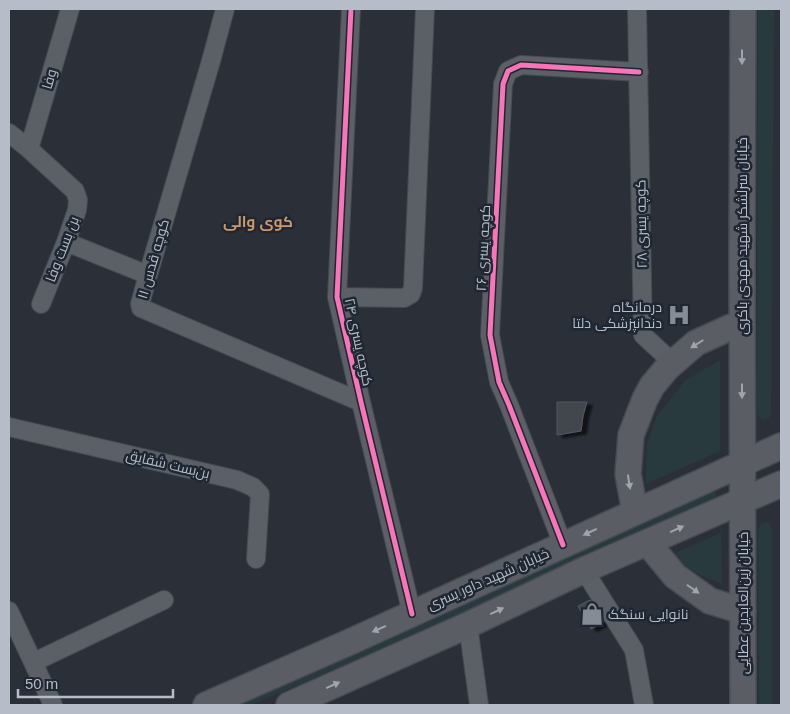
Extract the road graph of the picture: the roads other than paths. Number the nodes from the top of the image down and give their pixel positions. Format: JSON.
{"nodes":[{"id":1,"x":70,"y":9,"type":"edge"},
{"id":2,"x":225,"y":9,"type":"edge"},
{"id":3,"x":351,"y":9,"type":"edge"},
{"id":4,"x":425,"y":9,"type":"edge"},
{"id":5,"x":637,"y":9,"type":"edge"},
{"id":6,"x":743,"y":9,"type":"edge"},
{"id":7,"x":638,"y":72,"type":"junction"},
{"id":8,"x":9,"y":133,"type":"edge"},
{"id":9,"x":29,"y":150,"type":"junction"},
{"id":10,"x":66,"y":242,"type":"junction"},
{"id":11,"x":148,"y":274,"type":"junction"},
{"id":12,"x":338,"y":297,"type":"junction"},
{"id":13,"x":40,"y":304,"type":"dead end"},
{"id":14,"x":742,"y":325,"type":"junction"},
{"id":15,"x":673,"y":363,"type":"junction"},
{"id":16,"x":361,"y":402,"type":"junction"},
{"id":17,"x":9,"y":427,"type":"edge"},
{"id":18,"x":781,"y":446,"type":"edge"},
{"id":19,"x":742,"y":464,"type":"junction"},
{"id":20,"x":781,"y":484,"type":"edge"},
{"id":21,"x":742,"y":500,"type":"junction"},
{"id":22,"x":635,"y":512,"type":"junction"},
{"id":23,"x":648,"y":542,"type":"junction"},
{"id":24,"x":563,"y":545,"type":"junction"},
{"id":25,"x":256,"y":559,"type":"dead end"},
{"id":26,"x":584,"y":570,"type":"junction"},
{"id":27,"x":164,"y":600,"type":"dead end"},
{"id":28,"x":9,"y":611,"type":"edge"},
{"id":29,"x":743,"y":611,"type":"junction"},
{"id":30,"x":412,"y":614,"type":"junction"},
{"id":31,"x":468,"y":624,"type":"junction"},
{"id":32,"x":34,"y":662,"type":"junction"},
{"id":33,"x":53,"y":705,"type":"edge"},
{"id":34,"x":206,"y":705,"type":"edge"},
{"id":35,"x":289,"y":705,"type":"edge"},
{"id":36,"x":478,"y":705,"type":"edge"},
{"id":37,"x":644,"y":705,"type":"edge"},
{"id":38,"x":743,"y":705,"type":"edge"}],
"edges":[{"from":1,"to":9,"type":"street","name":"وفا"},
{"from":2,"to":11,"type":"street","name":"کوچه قدس ۱۱"},
{"from":3,"to":12,"type":"street","name":"کوچه یسری ۲۴"},
{"from":4,"to":12,"type":"street","name":"کوچه یسری ۲۴"},
{"from":5,"to":7,"type":"street","name":"کوچه یسری ۲۸"},
{"from":6,"to":14,"type":"main road","name":"خیابان سرلشکر شهید مهدی باکری","one_way":true},
{"from":7,"to":15,"type":"street","name":"کوچه یسری ۲۸"},
{"from":7,"to":24,"type":"street","name":"کوچه یسری ۲۶"},
{"from":8,"to":9,"type":"street","name":"بن بست وفا"},
{"from":9,"to":10,"type":"street","name":"بن بست وفا"},
{"from":10,"to":11,"type":"street"},
{"from":10,"to":13,"type":"street","name":"بن بست وفا"},
{"from":11,"to":16,"type":"street","name":"کوچه قدس ۱۱"},
{"from":12,"to":16,"type":"street","name":"کوچه یسری ۲۴"},
{"from":14,"to":15,"type":"main road","one_way":true},
{"from":14,"to":19,"type":"main road","name":"خیابان سرلشکر شهید مهدی باکری","one_way":true},
{"from":15,"to":22,"type":"main road","one_way":true},
{"from":16,"to":30,"type":"street","name":"کوچه یسری ۲۴"},
{"from":17,"to":25,"type":"street","name":"بن‌بست شقایق"},
{"from":18,"to":19,"type":"main road","name":"خیابان شهید داور یسری"},
{"from":19,"to":21,"type":"main road","name":"خیابان سرلشکر شهید مهدی باکری"},
{"from":19,"to":22,"type":"main road","name":"خیابان شهید داور یسری"},
{"from":20,"to":21,"type":"main road"},
{"from":23,"to":21,"type":"main road","one_way":true},
{"from":21,"to":29,"type":"main road","name":"خیابان زین‌العابدین عطایی"},
{"from":22,"to":24,"type":"main road","name":"خیابان شهید داور یسری","one_way":true},
{"from":23,"to":26,"type":"main road"},
{"from":23,"to":29,"type":"main road","one_way":true},
{"from":24,"to":30,"type":"main road","name":"خیابان شهید داور یسری"},
{"from":31,"to":26,"type":"main road","one_way":true},
{"from":26,"to":37,"type":"street"},
{"from":27,"to":32,"type":"street"},
{"from":28,"to":32,"type":"street"},
{"from":29,"to":38,"type":"main road","name":"خیابان زین‌العابدین عطایی"},
{"from":30,"to":34,"type":"main road","name":"خیابان شهید داور یسری","one_way":true},
{"from":35,"to":31,"type":"main road","one_way":true},
{"from":31,"to":36,"type":"street"},
{"from":32,"to":33,"type":"street"}]}
